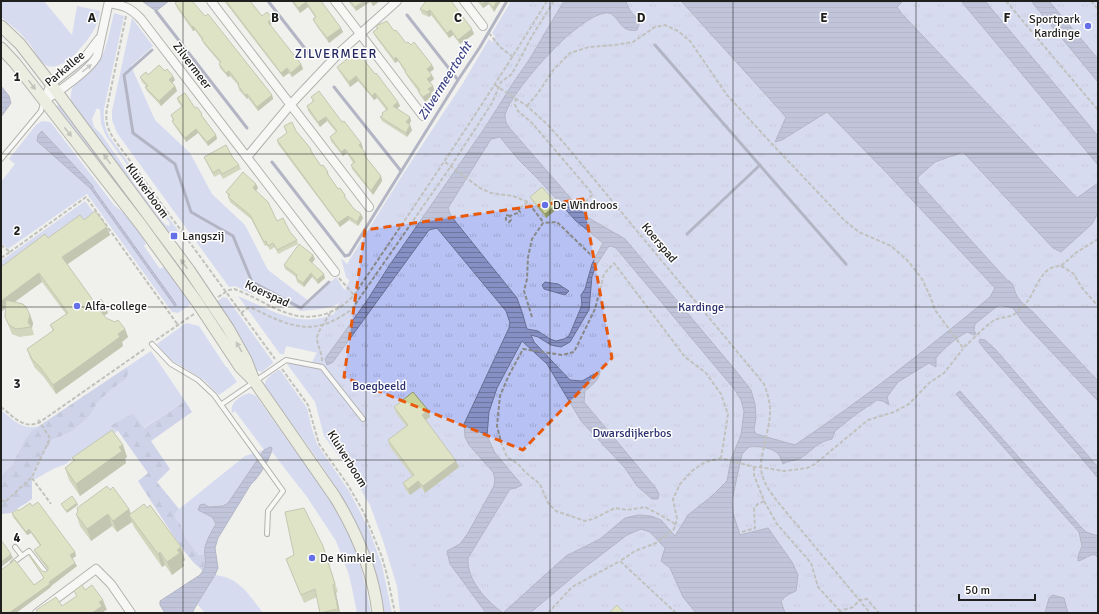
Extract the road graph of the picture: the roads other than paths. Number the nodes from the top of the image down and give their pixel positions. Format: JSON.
{"nodes":[{"id":1,"x":211,"y":1,"type":"edge"},
{"id":2,"x":335,"y":1,"type":"edge"},
{"id":3,"x":397,"y":1,"type":"edge"},
{"id":4,"x":464,"y":1,"type":"edge"},
{"id":5,"x":109,"y":2,"type":"edge"},
{"id":6,"x":1,"y":26,"type":"edge"},
{"id":7,"x":483,"y":26,"type":"dead end"},
{"id":8,"x":360,"y":33,"type":"junction"},
{"id":9,"x":1,"y":48,"type":"edge"},
{"id":10,"x":55,"y":88,"type":"junction"},
{"id":11,"x":44,"y":101,"type":"junction"},
{"id":12,"x":291,"y":104,"type":"junction"},
{"id":13,"x":423,"y":116,"type":"dead end"},
{"id":14,"x":247,"y":157,"type":"junction"},
{"id":15,"x":1,"y":159,"type":"edge"},
{"id":16,"x":369,"y":207,"type":"dead end"},
{"id":17,"x":335,"y":272,"type":"road end"},
{"id":18,"x":152,"y":344,"type":"road end"},
{"id":19,"x":255,"y":382,"type":"junction"},
{"id":20,"x":222,"y":404,"type":"junction"},
{"id":21,"x":363,"y":419,"type":"dead end"},
{"id":22,"x":267,"y":534,"type":"dead end"},
{"id":23,"x":15,"y":547,"type":"dead end"},
{"id":24,"x":22,"y":556,"type":"junction"},
{"id":25,"x":6,"y":568,"type":"edge"},
{"id":26,"x":46,"y":574,"type":"edge"},
{"id":27,"x":37,"y":613,"type":"edge"},
{"id":28,"x":131,"y":613,"type":"edge"},
{"id":29,"x":378,"y":613,"type":"edge"}],
"edges":[{"from":1,"to":12,"type":"street"},
{"from":2,"to":8,"type":"street"},
{"from":3,"to":8,"type":"street"},
{"from":4,"to":7,"type":"street"},
{"from":5,"to":10,"type":"street","name":"Parkallee"},
{"from":5,"to":14,"type":"street","name":"Zilvermeer"},
{"from":6,"to":10,"type":"main road","name":"Kluiverboom"},
{"from":8,"to":12,"type":"street"},
{"from":8,"to":13,"type":"street"},
{"from":9,"to":11,"type":"main road","name":"Kluiverboom","one_way":true},
{"from":10,"to":11,"type":"street","name":"Parkallee"},
{"from":19,"to":10,"type":"main road","name":"Kluiverboom","one_way":true},
{"from":11,"to":15,"type":"lane"},
{"from":11,"to":19,"type":"main road","name":"Kluiverboom","one_way":true},
{"from":12,"to":14,"type":"street"},
{"from":12,"to":16,"type":"street"},
{"from":14,"to":17,"type":"street","name":"Zilvermeer"},
{"from":18,"to":20,"type":"lane"},
{"from":19,"to":20,"type":"lane"},
{"from":19,"to":21,"type":"lane"},
{"from":19,"to":29,"type":"main road","name":"Kluiverboom"},
{"from":20,"to":22,"type":"lane"},
{"from":23,"to":24,"type":"lane"},
{"from":24,"to":25,"type":"lane"},
{"from":24,"to":26,"type":"lane"},
{"from":27,"to":28,"type":"street"}]}
